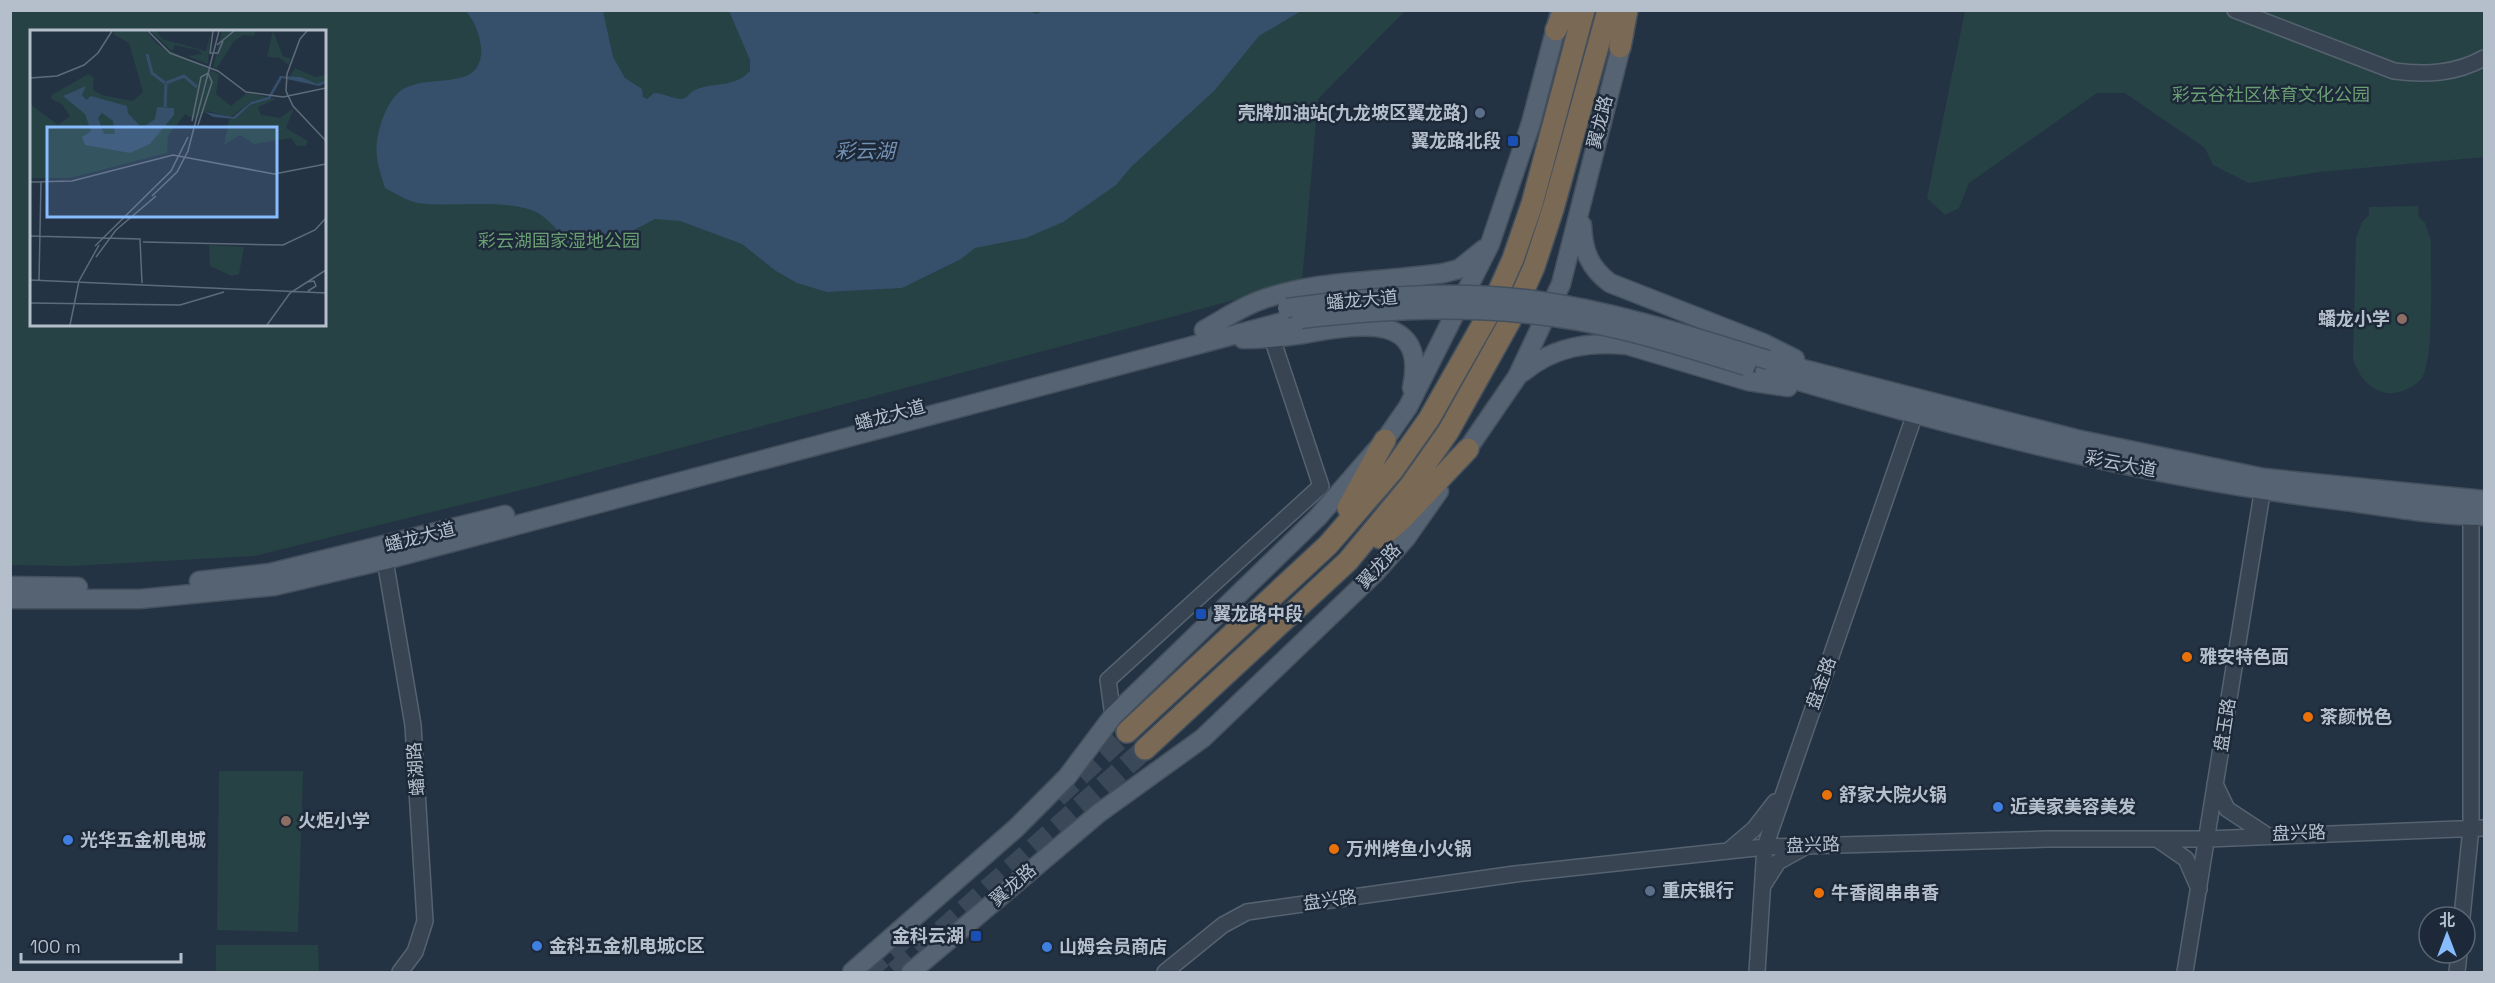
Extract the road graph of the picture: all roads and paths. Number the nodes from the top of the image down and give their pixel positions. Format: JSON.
{"nodes":[{"id":1,"x":1584,"y":10,"type":"edge"},
{"id":2,"x":1608,"y":10,"type":"edge"},
{"id":3,"x":1627,"y":10,"type":"edge"},
{"id":4,"x":1633,"y":10,"type":"edge"},
{"id":5,"x":2235,"y":10,"type":"edge"},
{"id":6,"x":1560,"y":17,"type":"edge"},
{"id":7,"x":1620,"y":47,"type":"junction"},
{"id":8,"x":2484,"y":58,"type":"edge"},
{"id":9,"x":1581,"y":198,"type":"junction"},
{"id":10,"x":1491,"y":244,"type":"junction"},
{"id":11,"x":1207,"y":335,"type":"junction"},
{"id":12,"x":1272,"y":338,"type":"junction"},
{"id":13,"x":1767,"y":366,"type":"junction"},
{"id":14,"x":1827,"y":374,"type":"junction"},
{"id":15,"x":1517,"y":377,"type":"junction"},
{"id":16,"x":1835,"y":392,"type":"junction"},
{"id":17,"x":1408,"y":407,"type":"junction"},
{"id":18,"x":1917,"y":408,"type":"junction"},
{"id":19,"x":1385,"y":440,"type":"junction"},
{"id":20,"x":1468,"y":449,"type":"junction"},
{"id":21,"x":2263,"y":485,"type":"junction"},
{"id":22,"x":2484,"y":500,"type":"edge"},
{"id":23,"x":2477,"y":516,"type":"edge"},
{"id":24,"x":1328,"y":545,"type":"junction"},
{"id":25,"x":385,"y":560,"type":"junction"},
{"id":26,"x":1348,"y":561,"type":"junction"},
{"id":27,"x":10,"y":586,"type":"edge"},
{"id":28,"x":10,"y":599,"type":"edge"},
{"id":29,"x":1113,"y":716,"type":"junction"},
{"id":30,"x":1127,"y":732,"type":"tunnel mouth"},
{"id":31,"x":1145,"y":749,"type":"tunnel mouth"},
{"id":32,"x":2215,"y":784,"type":"junction"},
{"id":33,"x":1783,"y":792,"type":"junction"},
{"id":34,"x":2478,"y":828,"type":"edge"},
{"id":35,"x":2265,"y":834,"type":"junction"},
{"id":36,"x":2207,"y":838,"type":"junction"},
{"id":37,"x":2157,"y":839,"type":"junction"},
{"id":38,"x":1810,"y":844,"type":"junction"},
{"id":39,"x":1765,"y":847,"type":"junction"},
{"id":40,"x":1728,"y":851,"type":"junction"},
{"id":41,"x":1762,"y":887,"type":"junction"},
{"id":42,"x":2199,"y":889,"type":"junction"},
{"id":43,"x":2464,"y":905,"type":"edge"},
{"id":44,"x":400,"y":972,"type":"edge"},
{"id":45,"x":852,"y":972,"type":"edge"},
{"id":46,"x":911,"y":972,"type":"edge"},
{"id":47,"x":1165,"y":972,"type":"edge"},
{"id":48,"x":1757,"y":972,"type":"edge"},
{"id":49,"x":2185,"y":972,"type":"edge"}],
"edges":[{"from":1,"to":24,"type":"highway"},
{"from":2,"to":26,"type":"highway","name":"翼龙路"},
{"from":3,"to":7,"type":"highway"},
{"from":4,"to":7,"type":"main road","name":"翼龙路"},
{"from":5,"to":8,"type":"street"},
{"from":6,"to":10,"type":"main road"},
{"from":7,"to":9,"type":"main road","name":"翼龙路"},
{"from":9,"to":14,"type":"main road"},
{"from":9,"to":15,"type":"main road","name":"翼龙路"},
{"from":10,"to":11,"type":"main road"},
{"from":10,"to":17,"type":"main road"},
{"from":11,"to":12,"type":"main road"},
{"from":11,"to":13,"type":"main road","name":"蟠龙大道","bridge":true},
{"from":11,"to":25,"type":"main road","name":"蟠龙大道"},
{"from":11,"to":27,"type":"main road","name":"蟠龙大道"},
{"from":12,"to":17,"type":"main road"},
{"from":12,"to":29,"type":"street"},
{"from":13,"to":14,"type":"main road","name":"彩云大道"},
{"from":13,"to":16,"type":"main road","name":"彩云大道"},
{"from":14,"to":18,"type":"main road","name":"彩云大道"},
{"from":15,"to":16,"type":"main road"},
{"from":15,"to":20,"type":"main road","name":"翼龙路"},
{"from":16,"to":18,"type":"main road","name":"彩云大道"},
{"from":17,"to":19,"type":"main road"},
{"from":18,"to":21,"type":"main road","name":"彩云大道"},
{"from":18,"to":33,"type":"street","name":"盘金路"},
{"from":19,"to":24,"type":"highway"},
{"from":19,"to":29,"type":"main road"},
{"from":20,"to":26,"type":"highway"},
{"from":20,"to":46,"type":"main road","name":"翼龙路"},
{"from":21,"to":22,"type":"main road","name":"彩云大道"},
{"from":21,"to":23,"type":"main road","name":"彩云大道"},
{"from":21,"to":32,"type":"street","name":"盘玉路"},
{"from":23,"to":34,"type":"street"},
{"from":24,"to":30,"type":"highway"},
{"from":25,"to":28,"type":"main road","name":"蟠龙大道"},
{"from":25,"to":44,"type":"street","name":"蟠湖路"},
{"from":26,"to":31,"type":"highway","name":"翼龙路"},
{"from":29,"to":45,"type":"main road"},
{"from":32,"to":35,"type":"street"},
{"from":32,"to":36,"type":"street","name":"盘玉路"},
{"from":33,"to":39,"type":"street","name":"盘金路"},
{"from":33,"to":40,"type":"street"},
{"from":34,"to":35,"type":"street","name":"盘兴路"},
{"from":34,"to":43,"type":"street"},
{"from":35,"to":36,"type":"street","name":"盘兴路"},
{"from":36,"to":37,"type":"street","name":"盘兴路"},
{"from":36,"to":42,"type":"street","name":"盘玉路"},
{"from":37,"to":38,"type":"street","name":"盘兴路"},
{"from":37,"to":42,"type":"street"},
{"from":38,"to":39,"type":"street","name":"盘兴路"},
{"from":38,"to":41,"type":"street"},
{"from":39,"to":40,"type":"street","name":"盘兴路"},
{"from":39,"to":41,"type":"street","name":"盘金路"},
{"from":40,"to":47,"type":"street","name":"盘兴路"},
{"from":41,"to":48,"type":"street","name":"盘金路"},
{"from":42,"to":49,"type":"street","name":"盘玉路"}]}
